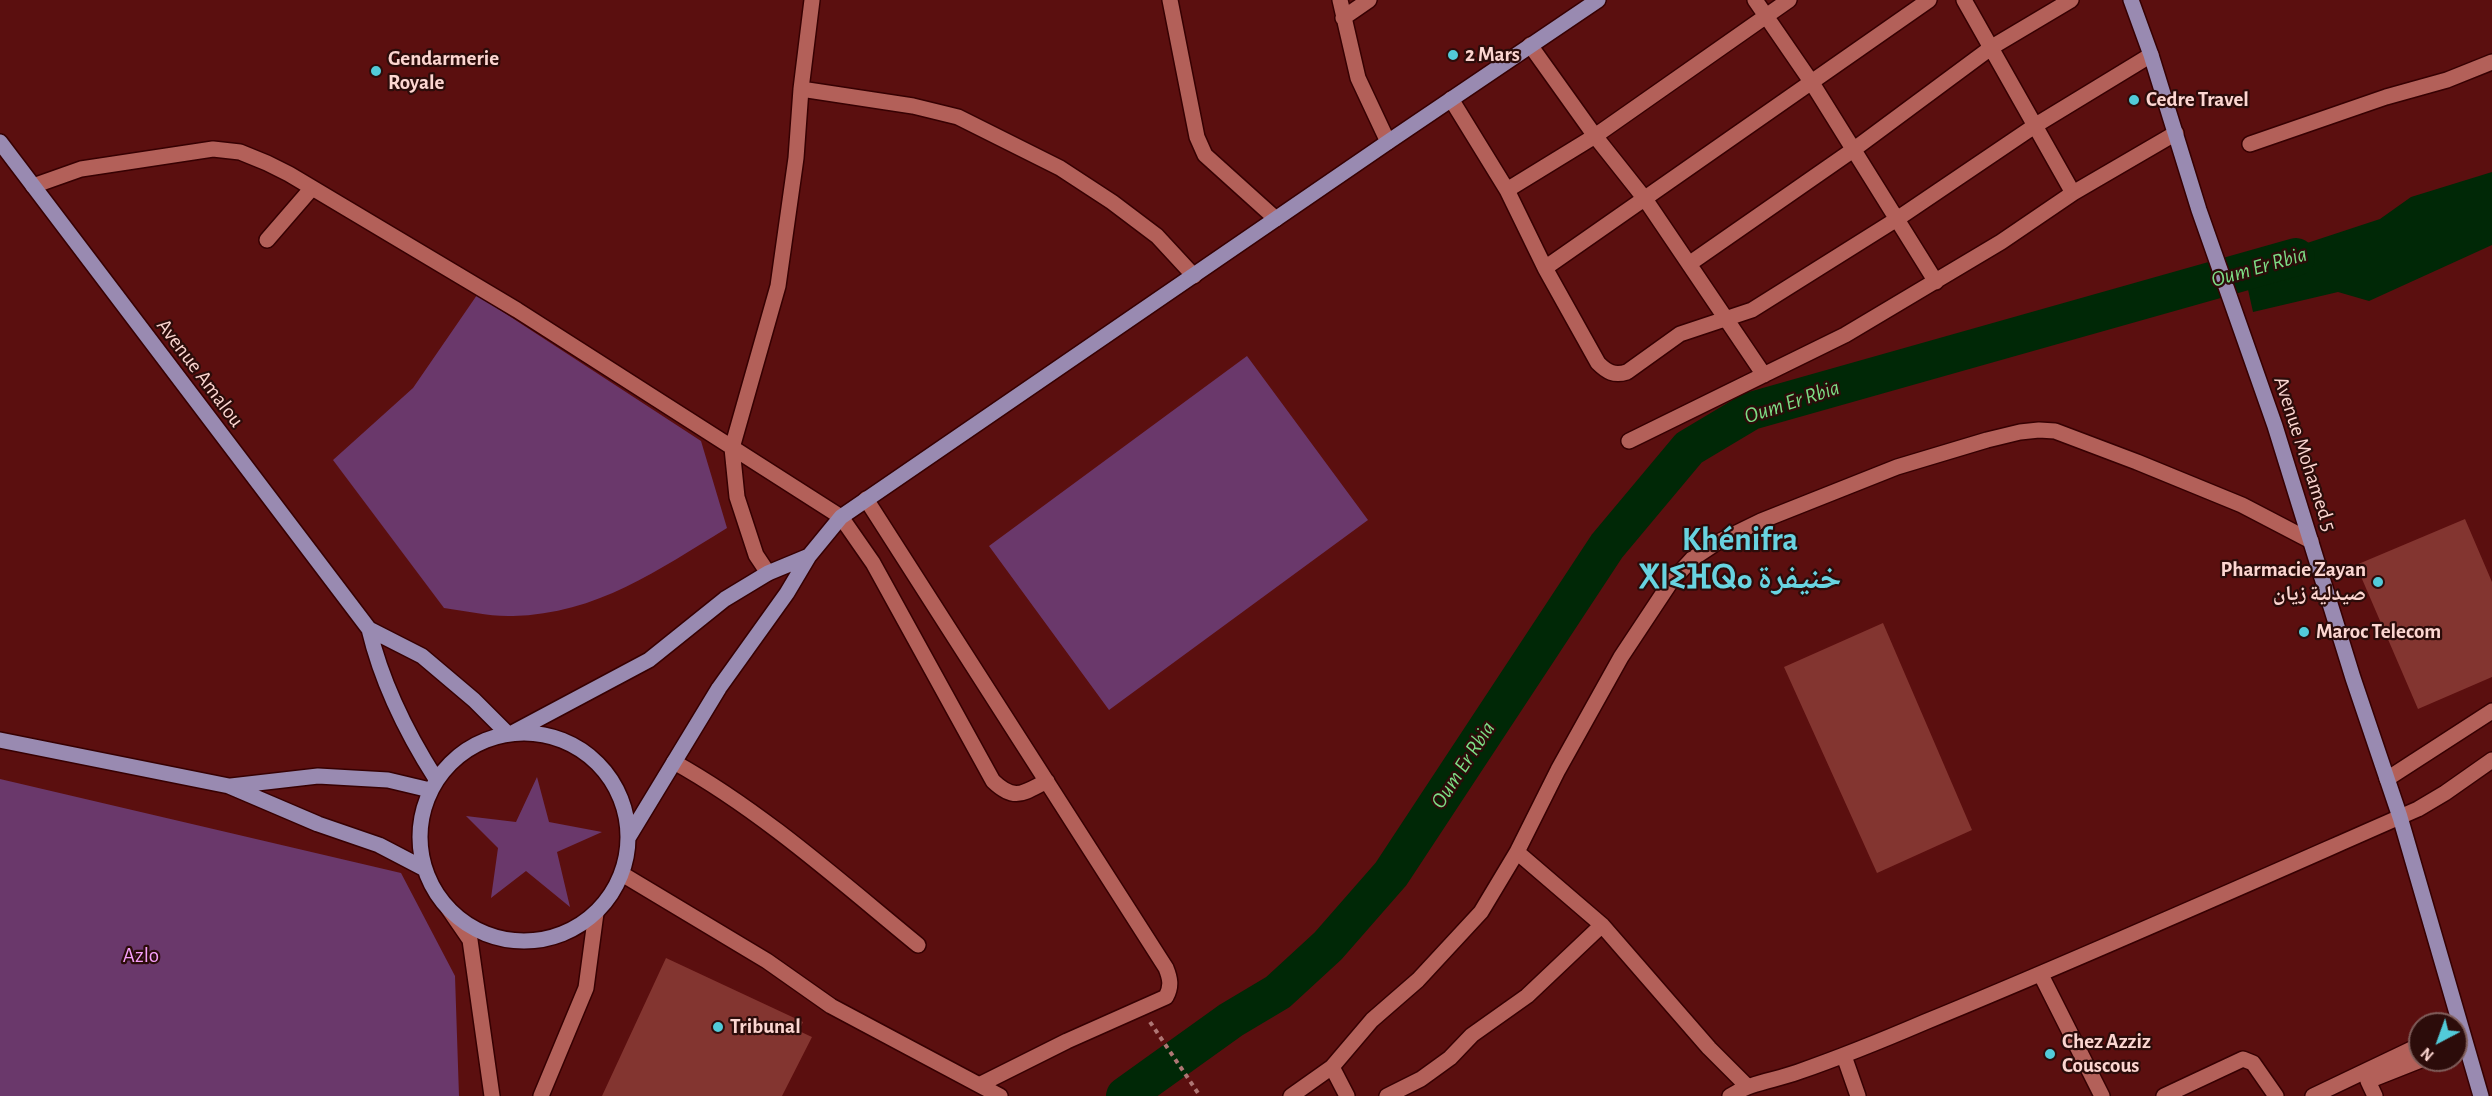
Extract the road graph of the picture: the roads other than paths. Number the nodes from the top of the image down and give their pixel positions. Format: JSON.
{"nodes":[{"id":1,"x":812,"y":0,"type":"edge"},
{"id":2,"x":1170,"y":0,"type":"edge"},
{"id":3,"x":1340,"y":0,"type":"edge"},
{"id":4,"x":1369,"y":0,"type":"edge"},
{"id":5,"x":1598,"y":0,"type":"edge"},
{"id":6,"x":1755,"y":0,"type":"edge"},
{"id":7,"x":1789,"y":0,"type":"edge"},
{"id":8,"x":1929,"y":0,"type":"edge"},
{"id":9,"x":1964,"y":0,"type":"edge"},
{"id":10,"x":2071,"y":0,"type":"edge"},
{"id":11,"x":2131,"y":0,"type":"edge"},
{"id":12,"x":1766,"y":17,"type":"junction"},
{"id":13,"x":1343,"y":18,"type":"junction"},
{"id":14,"x":1530,"y":45,"type":"junction"},
{"id":15,"x":1992,"y":47,"type":"junction"},
{"id":16,"x":2151,"y":55,"type":"junction"},
{"id":17,"x":2492,"y":62,"type":"edge"},
{"id":18,"x":1812,"y":83,"type":"junction"},
{"id":19,"x":801,"y":89,"type":"junction"},
{"id":20,"x":1451,"y":99,"type":"junction"},
{"id":21,"x":2036,"y":125,"type":"junction"},
{"id":22,"x":2176,"y":133,"type":"junction"},
{"id":23,"x":1595,"y":136,"type":"junction"},
{"id":24,"x":1388,"y":141,"type":"junction"},
{"id":25,"x":0,"y":142,"type":"edge"},
{"id":26,"x":2250,"y":144,"type":"dead end"},
{"id":27,"x":1853,"y":150,"type":"junction"},
{"id":28,"x":33,"y":186,"type":"junction"},
{"id":29,"x":312,"y":188,"type":"junction"},
{"id":30,"x":1507,"y":190,"type":"junction"},
{"id":31,"x":2073,"y":193,"type":"junction"},
{"id":32,"x":1645,"y":199,"type":"junction"},
{"id":33,"x":1276,"y":219,"type":"junction"},
{"id":34,"x":1897,"y":219,"type":"junction"},
{"id":35,"x":267,"y":240,"type":"dead end"},
{"id":36,"x":1689,"y":264,"type":"junction"},
{"id":37,"x":1545,"y":268,"type":"junction"},
{"id":38,"x":1194,"y":276,"type":"junction"},
{"id":39,"x":1936,"y":282,"type":"junction"},
{"id":40,"x":1727,"y":318,"type":"junction"},
{"id":41,"x":1764,"y":375,"type":"junction"},
{"id":42,"x":1629,"y":441,"type":"dead end"},
{"id":43,"x":732,"y":448,"type":"junction"},
{"id":44,"x":866,"y":499,"type":"junction"},
{"id":45,"x":841,"y":517,"type":"junction"},
{"id":46,"x":2311,"y":541,"type":"junction"},
{"id":47,"x":809,"y":556,"type":"junction"},
{"id":48,"x":768,"y":573,"type":"junction"},
{"id":49,"x":369,"y":629,"type":"junction"},
{"id":50,"x":2492,"y":711,"type":"edge"},
{"id":51,"x":510,"y":733,"type":"junction"},
{"id":52,"x":0,"y":740,"type":"edge"},
{"id":53,"x":2492,"y":760,"type":"edge"},
{"id":54,"x":675,"y":762,"type":"junction"},
{"id":55,"x":2387,"y":779,"type":"junction"},
{"id":56,"x":1047,"y":781,"type":"junction"},
{"id":57,"x":433,"y":785,"type":"junction"},
{"id":58,"x":229,"y":786,"type":"junction"},
{"id":59,"x":2400,"y":817,"type":"junction"},
{"id":60,"x":628,"y":838,"type":"junction"},
{"id":61,"x":1517,"y":852,"type":"junction"},
{"id":62,"x":425,"y":869,"type":"junction"},
{"id":63,"x":622,"y":873,"type":"junction"},
{"id":64,"x":448,"y":908,"type":"junction"},
{"id":65,"x":596,"y":913,"type":"junction"},
{"id":66,"x":1602,"y":926,"type":"junction"},
{"id":67,"x":918,"y":945,"type":"dead end"},
{"id":68,"x":2041,"y":975,"type":"junction"},
{"id":69,"x":2454,"y":1012,"type":"edge"},
{"id":70,"x":2408,"y":1051,"type":"edge"},
{"id":71,"x":1844,"y":1056,"type":"junction"},
{"id":72,"x":2468,"y":1064,"type":"edge"},
{"id":73,"x":2408,"y":1065,"type":"edge"},
{"id":74,"x":1332,"y":1067,"type":"junction"},
{"id":75,"x":981,"y":1084,"type":"junction"},
{"id":76,"x":1746,"y":1085,"type":"junction"},
{"id":77,"x":492,"y":1096,"type":"edge"},
{"id":78,"x":541,"y":1096,"type":"edge"},
{"id":79,"x":1000,"y":1096,"type":"edge"},
{"id":80,"x":1291,"y":1096,"type":"edge"},
{"id":81,"x":1347,"y":1096,"type":"edge"},
{"id":82,"x":1387,"y":1096,"type":"edge"},
{"id":83,"x":1730,"y":1096,"type":"edge"},
{"id":84,"x":1858,"y":1096,"type":"edge"},
{"id":85,"x":2102,"y":1096,"type":"edge"},
{"id":86,"x":2164,"y":1096,"type":"edge"},
{"id":87,"x":2276,"y":1096,"type":"edge"},
{"id":88,"x":2313,"y":1096,"type":"edge"},
{"id":89,"x":2375,"y":1096,"type":"edge"},
{"id":90,"x":2481,"y":1096,"type":"edge"}],
"edges":[{"from":1,"to":19,"type":"street"},
{"from":2,"to":33,"type":"street"},
{"from":3,"to":13,"type":"street"},
{"from":4,"to":13,"type":"street"},
{"from":5,"to":14,"type":"main road"},
{"from":6,"to":12,"type":"street"},
{"from":7,"to":12,"type":"street"},
{"from":8,"to":18,"type":"street"},
{"from":9,"to":15,"type":"street"},
{"from":10,"to":15,"type":"street"},
{"from":11,"to":16,"type":"main road","name":"Avenue Mohamed 5"},
{"from":12,"to":18,"type":"street"},
{"from":12,"to":23,"type":"street"},
{"from":13,"to":24,"type":"street"},
{"from":14,"to":20,"type":"main road"},
{"from":14,"to":23,"type":"street"},
{"from":15,"to":21,"type":"street"},
{"from":15,"to":27,"type":"street"},
{"from":16,"to":21,"type":"street"},
{"from":16,"to":22,"type":"main road","name":"Avenue Mohamed 5"},
{"from":17,"to":26,"type":"street"},
{"from":18,"to":27,"type":"street"},
{"from":18,"to":32,"type":"street"},
{"from":19,"to":38,"type":"street"},
{"from":19,"to":43,"type":"street"},
{"from":20,"to":24,"type":"main road"},
{"from":20,"to":30,"type":"street"},
{"from":21,"to":31,"type":"street"},
{"from":21,"to":34,"type":"street"},
{"from":22,"to":31,"type":"street"},
{"from":22,"to":46,"type":"main road","name":"Avenue Mohamed 5"},
{"from":23,"to":30,"type":"street"},
{"from":23,"to":32,"type":"street"},
{"from":24,"to":33,"type":"main road"},
{"from":25,"to":28,"type":"main road","name":"Avenue Amalou"},
{"from":27,"to":34,"type":"street"},
{"from":27,"to":36,"type":"street"},
{"from":28,"to":29,"type":"street"},
{"from":28,"to":49,"type":"main road","name":"Avenue Amalou"},
{"from":29,"to":35,"type":"street"},
{"from":29,"to":43,"type":"street"},
{"from":30,"to":37,"type":"street"},
{"from":31,"to":39,"type":"street"},
{"from":32,"to":36,"type":"street"},
{"from":32,"to":37,"type":"street"},
{"from":33,"to":38,"type":"main road"},
{"from":34,"to":39,"type":"street"},
{"from":34,"to":40,"type":"street"},
{"from":36,"to":40,"type":"street"},
{"from":37,"to":40,"type":"street"},
{"from":38,"to":44,"type":"main road"},
{"from":39,"to":41,"type":"street"},
{"from":40,"to":41,"type":"street"},
{"from":41,"to":42,"type":"street"},
{"from":43,"to":45,"type":"street"},
{"from":43,"to":48,"type":"street"},
{"from":44,"to":45,"type":"main road"},
{"from":44,"to":56,"type":"street"},
{"from":45,"to":47,"type":"main road"},
{"from":45,"to":56,"type":"street"},
{"from":46,"to":55,"type":"main road","name":"Avenue Mohamed 5"},
{"from":46,"to":61,"type":"street"},
{"from":47,"to":48,"type":"main road"},
{"from":47,"to":54,"type":"main road"},
{"from":48,"to":51,"type":"main road"},
{"from":49,"to":51,"type":"main road"},
{"from":49,"to":57,"type":"main road"},
{"from":50,"to":55,"type":"street"},
{"from":51,"to":57,"type":"main road"},
{"from":51,"to":60,"type":"main road"},
{"from":52,"to":58,"type":"main road"},
{"from":53,"to":59,"type":"street"},
{"from":54,"to":60,"type":"main road"},
{"from":54,"to":67,"type":"street"},
{"from":55,"to":59,"type":"main road","name":"Avenue Mohamed 5"},
{"from":56,"to":75,"type":"street"},
{"from":57,"to":58,"type":"main road"},
{"from":57,"to":62,"type":"main road"},
{"from":58,"to":62,"type":"main road"},
{"from":59,"to":68,"type":"street"},
{"from":59,"to":69,"type":"main road","name":"Avenue Mohamed 5"},
{"from":60,"to":63,"type":"main road"},
{"from":61,"to":66,"type":"street"},
{"from":61,"to":74,"type":"street"},
{"from":62,"to":64,"type":"main road"},
{"from":63,"to":65,"type":"main road"},
{"from":63,"to":75,"type":"street"},
{"from":64,"to":65,"type":"main road"},
{"from":64,"to":77,"type":"street"},
{"from":65,"to":78,"type":"street"},
{"from":66,"to":76,"type":"street"},
{"from":66,"to":82,"type":"street"},
{"from":68,"to":71,"type":"street"},
{"from":68,"to":85,"type":"street"},
{"from":70,"to":88,"type":"street"},
{"from":71,"to":76,"type":"street"},
{"from":71,"to":84,"type":"street"},
{"from":72,"to":90,"type":"main road","name":"Avenue Mohamed 5"},
{"from":73,"to":89,"type":"street"},
{"from":74,"to":80,"type":"street"},
{"from":74,"to":81,"type":"street"},
{"from":75,"to":79,"type":"street"},
{"from":76,"to":83,"type":"street"},
{"from":86,"to":87,"type":"street"}]}
